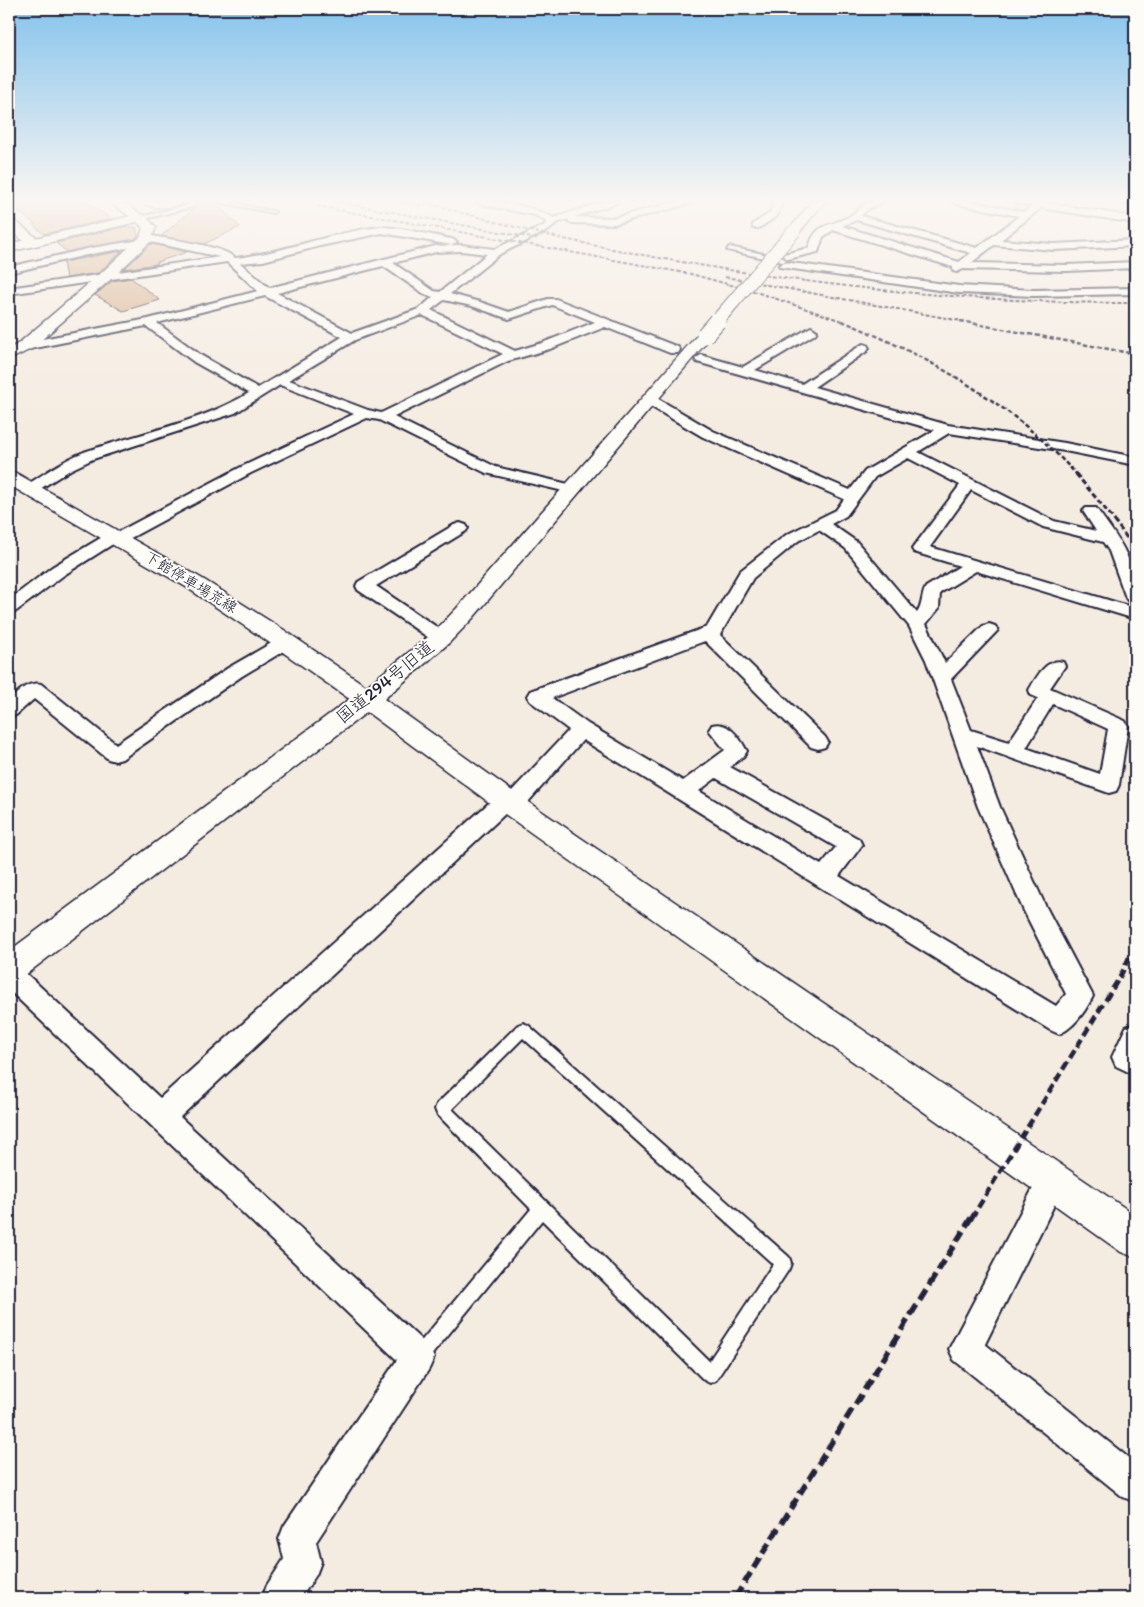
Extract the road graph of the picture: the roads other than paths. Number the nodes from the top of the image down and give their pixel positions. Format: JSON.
{"nodes":[{"id":1,"x":113,"y":276,"type":"edge"},
{"id":2,"x":247,"y":276,"type":"edge"},
{"id":3,"x":330,"y":276,"type":"edge"},
{"id":4,"x":405,"y":276,"type":"edge"},
{"id":5,"x":465,"y":276,"type":"edge"},
{"id":6,"x":755,"y":276,"type":"edge"},
{"id":7,"x":867,"y":276,"type":"edge"},
{"id":8,"x":948,"y":276,"type":"edge"},
{"id":9,"x":105,"y":277,"type":"junction"},
{"id":10,"x":872,"y":277,"type":"joint"},
{"id":11,"x":934,"y":287,"type":"junction"},
{"id":12,"x":9,"y":291,"type":"edge"},
{"id":13,"x":1135,"y":291,"type":"edge"},
{"id":14,"x":267,"y":292,"type":"junction"},
{"id":15,"x":440,"y":296,"type":"junction"},
{"id":16,"x":423,"y":311,"type":"junction"},
{"id":17,"x":148,"y":322,"type":"junction"},
{"id":18,"x":604,"y":323,"type":"junction"},
{"id":19,"x":811,"y":331,"type":"dead end"},
{"id":20,"x":351,"y":337,"type":"junction"},
{"id":21,"x":25,"y":346,"type":"junction"},
{"id":22,"x":863,"y":348,"type":"dead end"},
{"id":23,"x":674,"y":350,"type":"dead end"},
{"id":24,"x":514,"y":354,"type":"junction"},
{"id":25,"x":9,"y":355,"type":"edge"},
{"id":26,"x":701,"y":359,"type":"dead end"},
{"id":27,"x":743,"y":372,"type":"junction"},
{"id":28,"x":279,"y":380,"type":"junction"},
{"id":29,"x":803,"y":389,"type":"junction"},
{"id":30,"x":258,"y":393,"type":"junction"},
{"id":31,"x":650,"y":400,"type":"junction"},
{"id":32,"x":365,"y":414,"type":"junction"},
{"id":33,"x":383,"y":417,"type":"junction"},
{"id":34,"x":947,"y":429,"type":"junction"},
{"id":35,"x":907,"y":452,"type":"junction"},
{"id":36,"x":1135,"y":461,"type":"edge"},
{"id":37,"x":9,"y":477,"type":"edge"},
{"id":38,"x":968,"y":484,"type":"junction"},
{"id":39,"x":30,"y":489,"type":"junction"},
{"id":40,"x":572,"y":489,"type":"junction"},
{"id":41,"x":852,"y":498,"type":"junction"},
{"id":42,"x":1091,"y":511,"type":"dead end"},
{"id":43,"x":821,"y":524,"type":"junction"},
{"id":44,"x":460,"y":528,"type":"dead end"},
{"id":45,"x":117,"y":537,"type":"junction"},
{"id":46,"x":1110,"y":539,"type":"junction"},
{"id":47,"x":974,"y":565,"type":"junction"},
{"id":48,"x":1135,"y":598,"type":"edge"},
{"id":49,"x":9,"y":608,"type":"edge"},
{"id":50,"x":1135,"y":614,"type":"edge"},
{"id":51,"x":917,"y":624,"type":"junction"},
{"id":52,"x":989,"y":630,"type":"dead end"},
{"id":53,"x":708,"y":633,"type":"junction"},
{"id":54,"x":441,"y":638,"type":"junction"},
{"id":55,"x":286,"y":642,"type":"junction"},
{"id":56,"x":1056,"y":666,"type":"dead end"},
{"id":57,"x":941,"y":678,"type":"junction"},
{"id":58,"x":1049,"y":695,"type":"junction"},
{"id":59,"x":367,"y":699,"type":"junction"},
{"id":60,"x":9,"y":710,"type":"edge"},
{"id":61,"x":581,"y":729,"type":"junction"},
{"id":62,"x":719,"y":730,"type":"dead end"},
{"id":63,"x":963,"y":735,"type":"junction"},
{"id":64,"x":818,"y":742,"type":"dead end"},
{"id":65,"x":1014,"y":751,"type":"junction"},
{"id":66,"x":715,"y":768,"type":"junction"},
{"id":67,"x":684,"y":792,"type":"junction"},
{"id":68,"x":509,"y":803,"type":"junction"},
{"id":69,"x":824,"y":878,"type":"junction"},
{"id":70,"x":9,"y":969,"type":"edge"},
{"id":71,"x":9,"y":974,"type":"edge"},
{"id":72,"x":1135,"y":1036,"type":"edge"},
{"id":73,"x":1135,"y":1062,"type":"edge"},
{"id":74,"x":161,"y":1116,"type":"junction"},
{"id":75,"x":1052,"y":1181,"type":"junction"},
{"id":76,"x":541,"y":1208,"type":"junction"},
{"id":77,"x":1135,"y":1238,"type":"edge"},
{"id":78,"x":418,"y":1358,"type":"junction"},
{"id":79,"x":1135,"y":1485,"type":"edge"},
{"id":80,"x":280,"y":1598,"type":"edge"}],
"edges":[{"from":1,"to":9,"type":"street"},
{"from":2,"to":14,"type":"street"},
{"from":3,"to":14,"type":"street"},
{"from":4,"to":15,"type":"street"},
{"from":5,"to":15,"type":"street"},
{"from":6,"to":31,"type":"street","name":"国道294号旧道","bridge":true},
{"from":7,"to":10,"type":"street"},
{"from":8,"to":11,"type":"street"},
{"from":9,"to":12,"type":"street"},
{"from":9,"to":21,"type":"street"},
{"from":10,"to":11,"type":"street"},
{"from":11,"to":13,"type":"street"},
{"from":14,"to":17,"type":"street"},
{"from":14,"to":20,"type":"street"},
{"from":15,"to":16,"type":"street"},
{"from":15,"to":18,"type":"street"},
{"from":16,"to":20,"type":"street"},
{"from":16,"to":24,"type":"street"},
{"from":17,"to":21,"type":"street"},
{"from":17,"to":30,"type":"street"},
{"from":18,"to":23,"type":"street"},
{"from":18,"to":24,"type":"street"},
{"from":19,"to":27,"type":"street"},
{"from":20,"to":28,"type":"street"},
{"from":21,"to":25,"type":"street"},
{"from":22,"to":29,"type":"street"},
{"from":24,"to":33,"type":"street"},
{"from":26,"to":27,"type":"street"},
{"from":27,"to":29,"type":"street"},
{"from":28,"to":30,"type":"street"},
{"from":28,"to":32,"type":"street"},
{"from":29,"to":34,"type":"street"},
{"from":30,"to":39,"type":"street"},
{"from":31,"to":40,"type":"street","name":"国道294号旧道"},
{"from":31,"to":41,"type":"street"},
{"from":32,"to":33,"type":"street"},
{"from":32,"to":45,"type":"street"},
{"from":33,"to":40,"type":"street"},
{"from":34,"to":35,"type":"street"},
{"from":34,"to":36,"type":"street"},
{"from":35,"to":38,"type":"street"},
{"from":35,"to":41,"type":"street"},
{"from":37,"to":39,"type":"street","name":"下館停車場荒線"},
{"from":38,"to":46,"type":"street"},
{"from":38,"to":47,"type":"street"},
{"from":39,"to":45,"type":"street","name":"下館停車場荒線"},
{"from":40,"to":54,"type":"street","name":"国道294号旧道"},
{"from":41,"to":43,"type":"street"},
{"from":42,"to":46,"type":"street"},
{"from":43,"to":51,"type":"street"},
{"from":43,"to":53,"type":"street"},
{"from":44,"to":54,"type":"street"},
{"from":45,"to":49,"type":"street"},
{"from":45,"to":55,"type":"street","name":"下館停車場荒線"},
{"from":46,"to":48,"type":"street"},
{"from":47,"to":50,"type":"street"},
{"from":47,"to":51,"type":"street"},
{"from":51,"to":57,"type":"street"},
{"from":52,"to":57,"type":"street"},
{"from":53,"to":61,"type":"street"},
{"from":53,"to":64,"type":"street"},
{"from":54,"to":59,"type":"street","name":"国道294号旧道"},
{"from":55,"to":59,"type":"street","name":"下館停車場荒線"},
{"from":55,"to":60,"type":"street"},
{"from":56,"to":58,"type":"street"},
{"from":57,"to":63,"type":"street"},
{"from":58,"to":65,"type":"street"},
{"from":58,"to":65,"type":"street"},
{"from":59,"to":68,"type":"street","name":"下館停車場荒線"},
{"from":59,"to":70,"type":"street","name":"国道294号旧道"},
{"from":61,"to":67,"type":"street"},
{"from":61,"to":68,"type":"street"},
{"from":62,"to":66,"type":"street"},
{"from":63,"to":65,"type":"street"},
{"from":63,"to":69,"type":"street"},
{"from":66,"to":67,"type":"street"},
{"from":66,"to":69,"type":"street"},
{"from":67,"to":69,"type":"street"},
{"from":68,"to":74,"type":"street"},
{"from":68,"to":75,"type":"street","name":"下館停車場荒線"},
{"from":71,"to":74,"type":"street"},
{"from":72,"to":73,"type":"street"},
{"from":74,"to":78,"type":"street"},
{"from":75,"to":77,"type":"street","name":"下館停車場荒線"},
{"from":75,"to":79,"type":"street"},
{"from":76,"to":76,"type":"lane"},
{"from":76,"to":78,"type":"lane"},
{"from":78,"to":80,"type":"street"}]}
